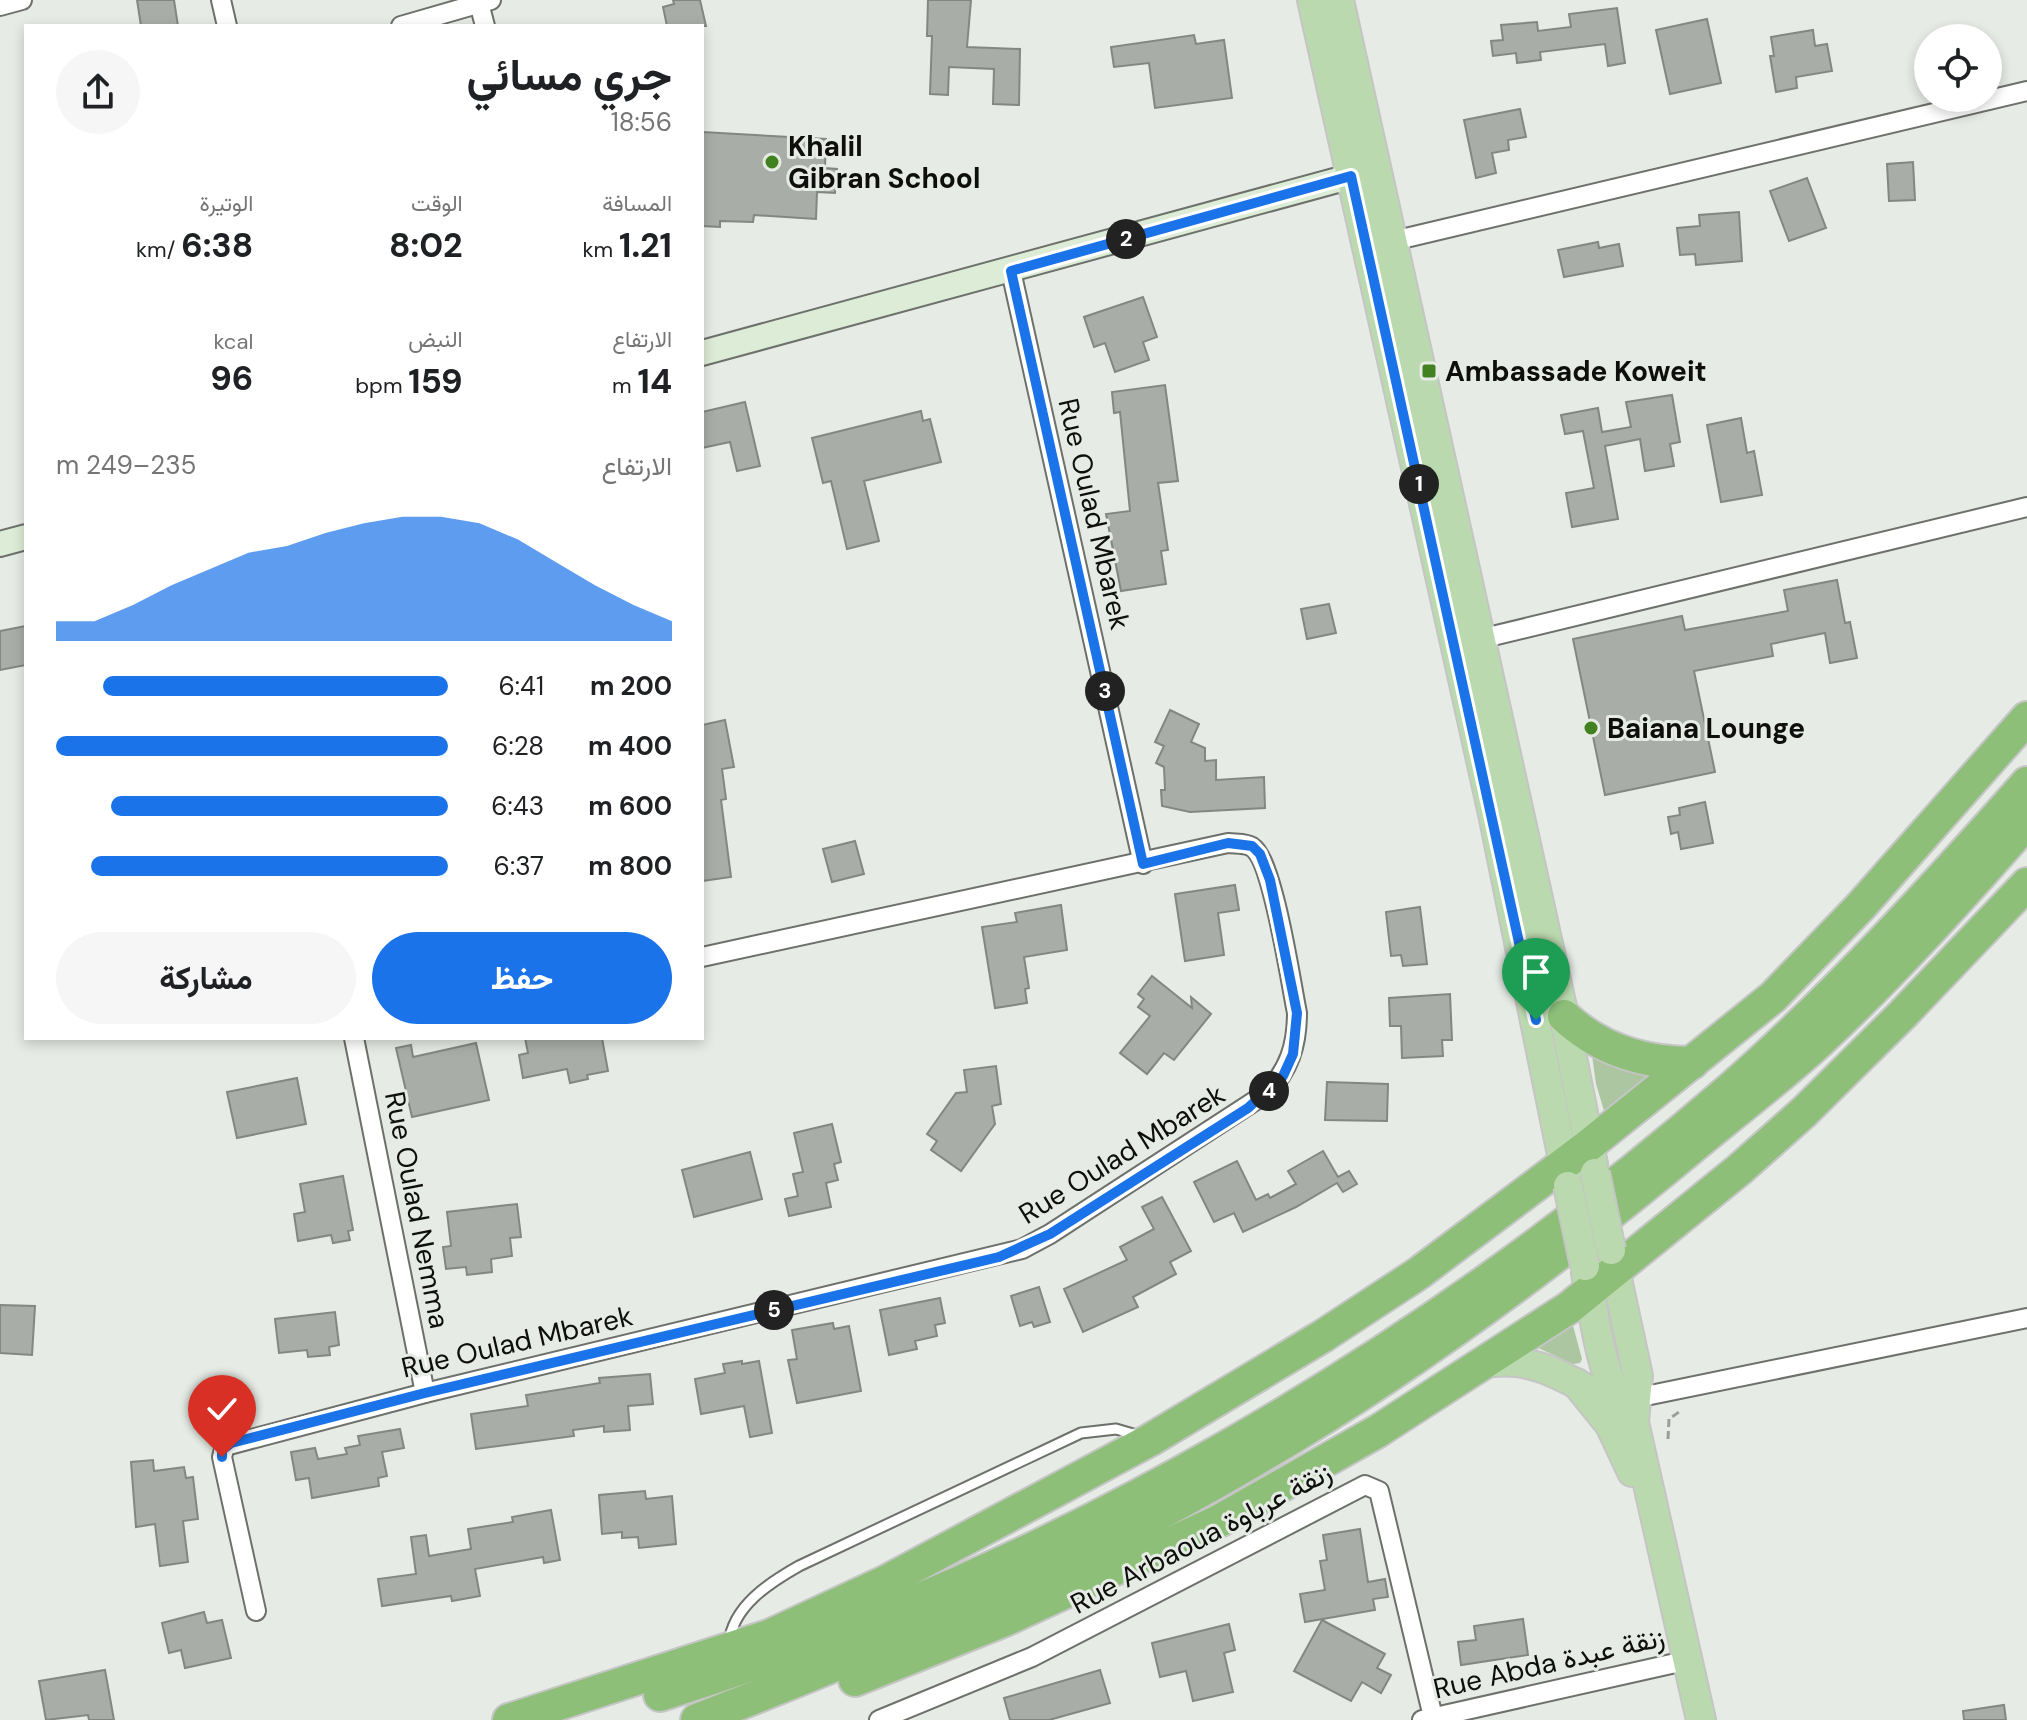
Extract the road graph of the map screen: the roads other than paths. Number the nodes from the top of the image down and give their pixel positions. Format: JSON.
{"nodes":[{"id":1,"x":22,"y":0,"type":"edge"},
{"id":2,"x":221,"y":0,"type":"edge"},
{"id":3,"x":1312,"y":0,"type":"edge"},
{"id":4,"x":1339,"y":0,"type":"edge"},
{"id":5,"x":485,"y":2,"type":"edge"},
{"id":6,"x":0,"y":6,"type":"edge"},
{"id":7,"x":227,"y":24,"type":"edge"},
{"id":8,"x":408,"y":24,"type":"edge"},
{"id":9,"x":485,"y":24,"type":"edge"},
{"id":10,"x":2027,"y":91,"type":"edge"},
{"id":11,"x":1364,"y":173,"type":"junction"},
{"id":12,"x":1393,"y":241,"type":"junction"},
{"id":13,"x":1011,"y":271,"type":"junction"},
{"id":14,"x":704,"y":352,"type":"edge"},
{"id":15,"x":2027,"y":507,"type":"edge"},
{"id":16,"x":24,"y":538,"type":"edge"},
{"id":17,"x":0,"y":544,"type":"edge"},
{"id":18,"x":1480,"y":639,"type":"junction"},
{"id":19,"x":2027,"y":718,"type":"edge"},
{"id":20,"x":2027,"y":783,"type":"edge"},
{"id":21,"x":2027,"y":822,"type":"edge"},
{"id":22,"x":1143,"y":864,"type":"junction"},
{"id":23,"x":2027,"y":884,"type":"edge"},
{"id":24,"x":704,"y":957,"type":"edge"},
{"id":25,"x":1564,"y":1016,"type":"junction"},
{"id":26,"x":355,"y":1040,"type":"edge"},
{"id":27,"x":1692,"y":1063,"type":"junction"},
{"id":28,"x":1592,"y":1159,"type":"junction"},
{"id":29,"x":1566,"y":1175,"type":"junction"},
{"id":30,"x":1600,"y":1270,"type":"junction"},
{"id":31,"x":2027,"y":1318,"type":"edge"},
{"id":32,"x":1482,"y":1364,"type":"junction"},
{"id":33,"x":1576,"y":1383,"type":"junction"},
{"id":34,"x":425,"y":1393,"type":"junction"},
{"id":35,"x":1631,"y":1407,"type":"junction"},
{"id":36,"x":1150,"y":1440,"type":"junction"},
{"id":37,"x":1658,"y":1535,"type":"junction"},
{"id":38,"x":256,"y":1611,"type":"dead end"},
{"id":39,"x":728,"y":1650,"type":"junction"},
{"id":40,"x":1689,"y":1660,"type":"junction"},
{"id":41,"x":1427,"y":1719,"type":"edge"},
{"id":42,"x":509,"y":1720,"type":"edge"},
{"id":43,"x":580,"y":1720,"type":"edge"},
{"id":44,"x":697,"y":1720,"type":"edge"},
{"id":45,"x":717,"y":1720,"type":"edge"},
{"id":46,"x":879,"y":1720,"type":"edge"},
{"id":47,"x":1701,"y":1720,"type":"edge"}],
"edges":[{"from":1,"to":6,"type":"street"},
{"from":2,"to":7,"type":"street"},
{"from":3,"to":11,"type":"main road"},
{"from":4,"to":11,"type":"main road"},
{"from":5,"to":8,"type":"street"},
{"from":5,"to":9,"type":"street"},
{"from":10,"to":12,"type":"street"},
{"from":11,"to":12,"type":"main road"},
{"from":11,"to":13,"type":"street"},
{"from":11,"to":29,"type":"main road"},
{"from":12,"to":18,"type":"main road"},
{"from":13,"to":14,"type":"street"},
{"from":13,"to":22,"type":"street","name":"Rue Oulad Mbarek"},
{"from":15,"to":18,"type":"street"},
{"from":16,"to":17,"type":"street"},
{"from":18,"to":25,"type":"main road"},
{"from":19,"to":27,"type":"highway"},
{"from":20,"to":43,"type":"highway"},
{"from":21,"to":44,"type":"highway"},
{"from":22,"to":24,"type":"street","name":"Rue Oulad Mbarek"},
{"from":22,"to":34,"type":"street","name":"Rue Oulad Mbarek"},
{"from":23,"to":30,"type":"highway"},
{"from":25,"to":27,"type":"highway"},
{"from":25,"to":28,"type":"main road"},
{"from":26,"to":34,"type":"street","name":"Rue Oulad Nemma"},
{"from":27,"to":28,"type":"highway"},
{"from":28,"to":29,"type":"highway"},
{"from":28,"to":30,"type":"main road","bridge":true},
{"from":29,"to":30,"type":"main road","bridge":true},
{"from":29,"to":36,"type":"highway"},
{"from":30,"to":32,"type":"highway"},
{"from":30,"to":35,"type":"main road"},
{"from":31,"to":35,"type":"street"},
{"from":32,"to":33,"type":"main road"},
{"from":32,"to":45,"type":"highway"},
{"from":33,"to":35,"type":"main road"},
{"from":33,"to":37,"type":"main road"},
{"from":34,"to":38,"type":"street","name":"Rue Oulad Mbarek"},
{"from":35,"to":37,"type":"main road"},
{"from":36,"to":39,"type":"highway"},
{"from":36,"to":39,"type":"lane"},
{"from":37,"to":40,"type":"main road"},
{"from":39,"to":42,"type":"highway"},
{"from":40,"to":41,"type":"street","name":"Rue Abda زنقة عبدة"},
{"from":40,"to":47,"type":"main road"},
{"from":41,"to":46,"type":"street","name":"Rue Arbaoua زنقة عرباوة"}]}
